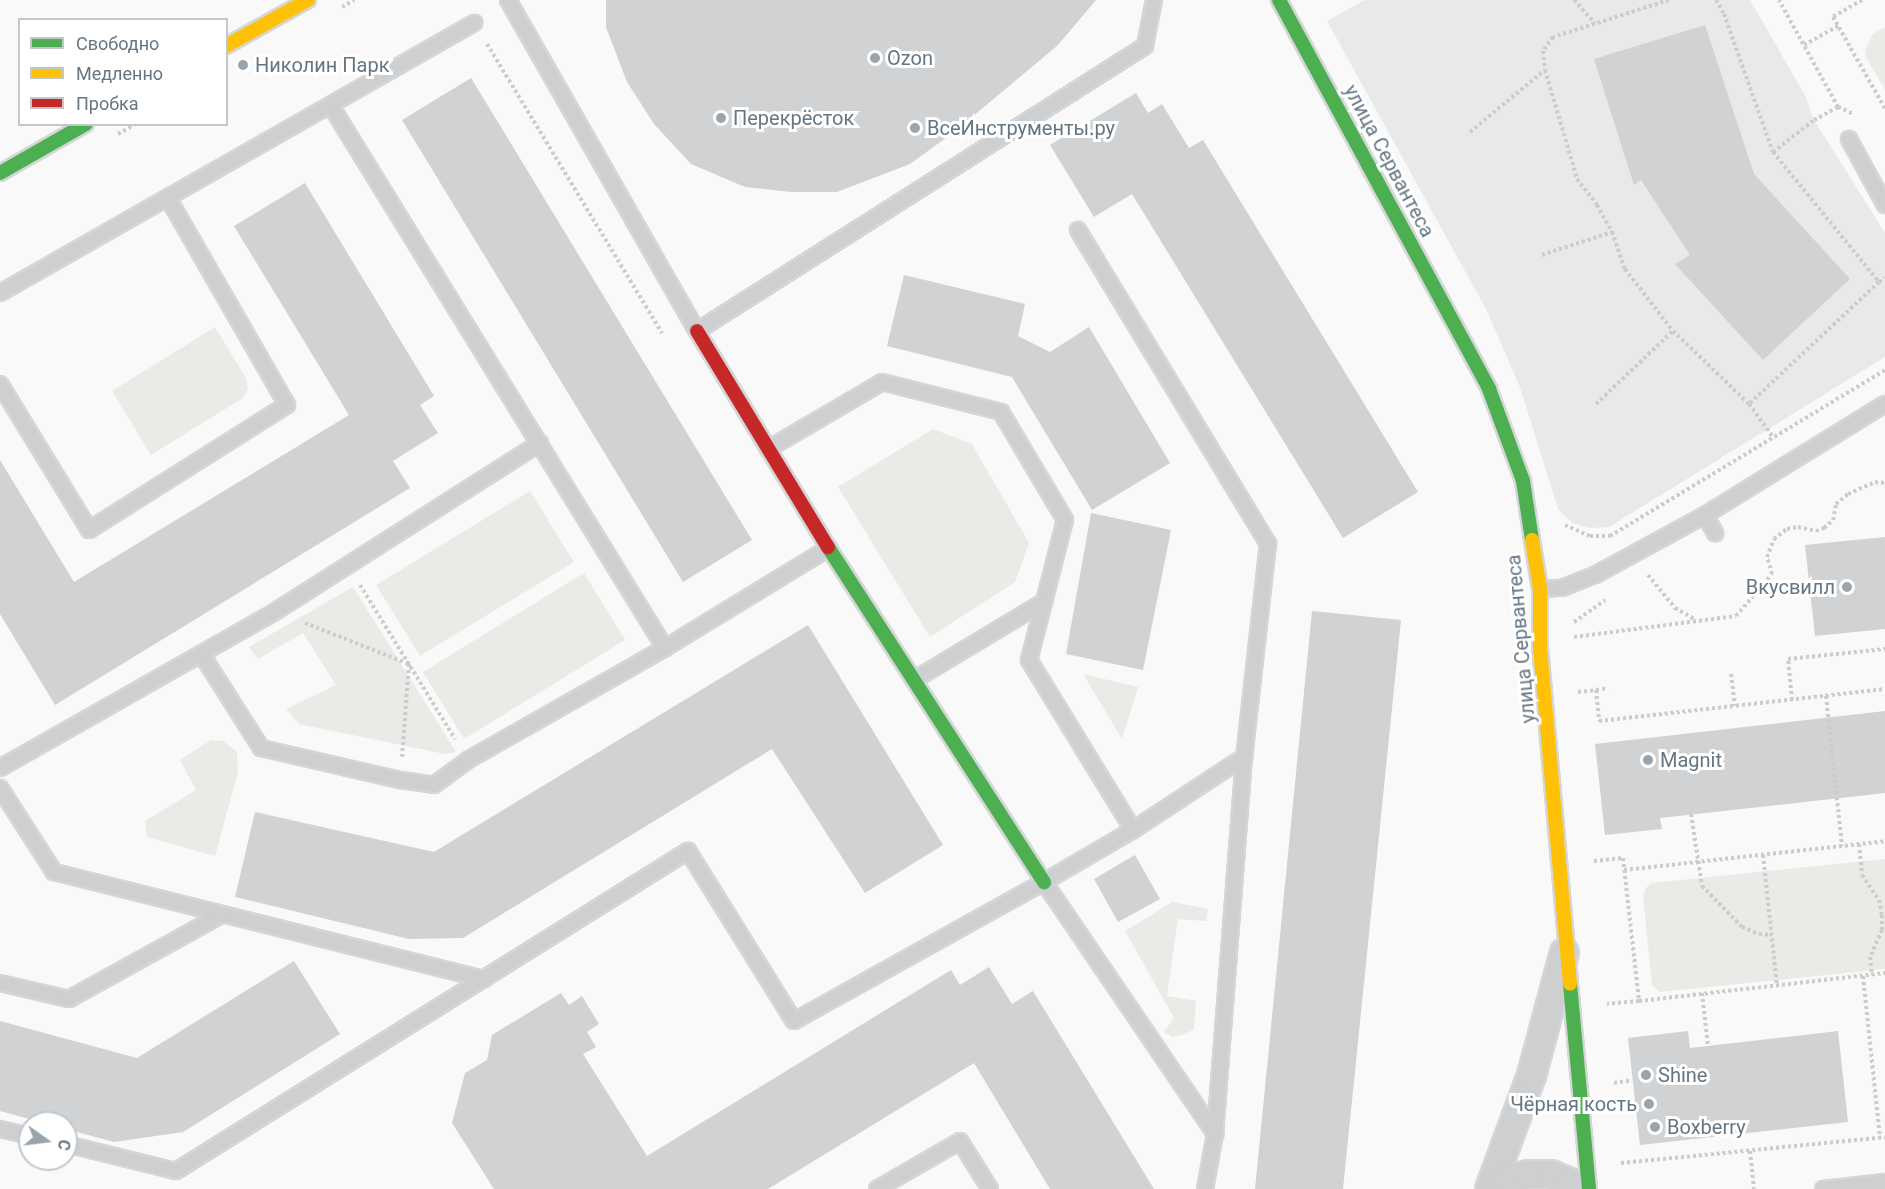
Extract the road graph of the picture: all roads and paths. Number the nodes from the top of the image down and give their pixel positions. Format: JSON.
{"nodes":[{"id":1,"x":308,"y":0,"type":"edge"},
{"id":2,"x":508,"y":0,"type":"edge"},
{"id":3,"x":1154,"y":0,"type":"edge"},
{"id":4,"x":1279,"y":0,"type":"edge"},
{"id":5,"x":1574,"y":0,"type":"edge"},
{"id":6,"x":1669,"y":0,"type":"edge"},
{"id":7,"x":1716,"y":0,"type":"edge"},
{"id":8,"x":1779,"y":0,"type":"edge"},
{"id":9,"x":1862,"y":0,"type":"edge"},
{"id":10,"x":474,"y":23,"type":"joint"},
{"id":11,"x":1595,"y":23,"type":"junction"},
{"id":12,"x":1838,"y":26,"type":"junction"},
{"id":13,"x":228,"y":45,"type":"edge"},
{"id":14,"x":1804,"y":45,"type":"junction"},
{"id":15,"x":1545,"y":70,"type":"junction"},
{"id":16,"x":331,"y":106,"type":"junction"},
{"id":17,"x":1885,"y":108,"type":"edge"},
{"id":18,"x":82,"y":126,"type":"edge"},
{"id":19,"x":1470,"y":132,"type":"dead end"},
{"id":20,"x":1849,"y":139,"type":"dead end"},
{"id":21,"x":1773,"y":152,"type":"junction"},
{"id":22,"x":0,"y":173,"type":"edge"},
{"id":23,"x":168,"y":198,"type":"junction"},
{"id":24,"x":1885,"y":205,"type":"edge"},
{"id":25,"x":1078,"y":230,"type":"dead end"},
{"id":26,"x":1612,"y":232,"type":"junction"},
{"id":27,"x":1542,"y":255,"type":"dead end"},
{"id":28,"x":1885,"y":278,"type":"edge"},
{"id":29,"x":1879,"y":282,"type":"junction"},
{"id":30,"x":0,"y":293,"type":"edge"},
{"id":31,"x":1673,"y":331,"type":"junction"},
{"id":32,"x":697,"y":332,"type":"junction"},
{"id":33,"x":666,"y":340,"type":"dead end"},
{"id":34,"x":1885,"y":370,"type":"edge"},
{"id":35,"x":0,"y":384,"type":"edge"},
{"id":36,"x":1596,"y":404,"type":"dead end"},
{"id":37,"x":1749,"y":404,"type":"junction"},
{"id":38,"x":1885,"y":404,"type":"edge"},
{"id":39,"x":1773,"y":437,"type":"junction"},
{"id":40,"x":540,"y":443,"type":"junction"},
{"id":41,"x":768,"y":449,"type":"junction"},
{"id":42,"x":1885,"y":483,"type":"edge"},
{"id":43,"x":1705,"y":515,"type":"junction"},
{"id":44,"x":1561,"y":521,"type":"dead end"},
{"id":45,"x":1715,"y":533,"type":"dead end"},
{"id":46,"x":829,"y":548,"type":"junction"},
{"id":47,"x":347,"y":566,"type":"junction"},
{"id":48,"x":1647,"y":574,"type":"dead end"},
{"id":49,"x":1540,"y":589,"type":"junction"},
{"id":50,"x":1044,"y":602,"type":"junction"},
{"id":51,"x":276,"y":611,"type":"junction"},
{"id":52,"x":1699,"y":621,"type":"junction"},
{"id":53,"x":1567,"y":638,"type":"dead end"},
{"id":54,"x":665,"y":648,"type":"junction"},
{"id":55,"x":1885,"y":649,"type":"edge"},
{"id":56,"x":202,"y":655,"type":"junction"},
{"id":57,"x":409,"y":664,"type":"junction"},
{"id":58,"x":1731,"y":675,"type":"dead end"},
{"id":59,"x":914,"y":680,"type":"junction"},
{"id":60,"x":1608,"y":688,"type":"dead end"},
{"id":61,"x":1885,"y":689,"type":"edge"},
{"id":62,"x":1596,"y":690,"type":"junction"},
{"id":63,"x":1572,"y":693,"type":"dead end"},
{"id":64,"x":1826,"y":696,"type":"junction"},
{"id":65,"x":1792,"y":700,"type":"junction"},
{"id":66,"x":1735,"y":706,"type":"junction"},
{"id":67,"x":1244,"y":757,"type":"junction"},
{"id":68,"x":468,"y":760,"type":"junction"},
{"id":69,"x":0,"y":768,"type":"edge"},
{"id":70,"x":400,"y":780,"type":"junction"},
{"id":71,"x":0,"y":788,"type":"edge"},
{"id":72,"x":1691,"y":814,"type":"dead end"},
{"id":73,"x":1132,"y":830,"type":"junction"},
{"id":74,"x":1885,"y":841,"type":"edge"},
{"id":75,"x":1859,"y":844,"type":"junction"},
{"id":76,"x":1842,"y":846,"type":"junction"},
{"id":77,"x":1763,"y":855,"type":"junction"},
{"id":78,"x":1590,"y":861,"type":"dead end"},
{"id":79,"x":1696,"y":862,"type":"junction"},
{"id":80,"x":1624,"y":870,"type":"junction"},
{"id":81,"x":1044,"y":882,"type":"junction"},
{"id":82,"x":223,"y":914,"type":"junction"},
{"id":83,"x":1772,"y":935,"type":"junction"},
{"id":84,"x":1567,"y":942,"type":"junction"},
{"id":85,"x":1885,"y":973,"type":"edge"},
{"id":86,"x":1872,"y":975,"type":"junction"},
{"id":87,"x":1863,"y":976,"type":"junction"},
{"id":88,"x":484,"y":979,"type":"junction"},
{"id":89,"x":0,"y":983,"type":"edge"},
{"id":90,"x":1777,"y":985,"type":"junction"},
{"id":91,"x":1702,"y":993,"type":"junction"},
{"id":92,"x":1639,"y":1001,"type":"junction"},
{"id":93,"x":1605,"y":1004,"type":"dead end"},
{"id":94,"x":1708,"y":1046,"type":"dead end"},
{"id":95,"x":1632,"y":1080,"type":"dead end"},
{"id":96,"x":1613,"y":1083,"type":"dead end"},
{"id":97,"x":0,"y":1129,"type":"edge"},
{"id":98,"x":18,"y":1133,"type":"edge"},
{"id":99,"x":1215,"y":1134,"type":"junction"},
{"id":100,"x":1882,"y":1138,"type":"edge"},
{"id":101,"x":78,"y":1147,"type":"edge"},
{"id":102,"x":1750,"y":1150,"type":"junction"},
{"id":103,"x":1621,"y":1163,"type":"dead end"},
{"id":104,"x":1885,"y":1182,"type":"edge"},
{"id":105,"x":878,"y":1189,"type":"edge"},
{"id":106,"x":990,"y":1189,"type":"edge"},
{"id":107,"x":1205,"y":1189,"type":"edge"},
{"id":108,"x":1489,"y":1189,"type":"edge"},
{"id":109,"x":1497,"y":1189,"type":"edge"},
{"id":110,"x":1578,"y":1189,"type":"edge"},
{"id":111,"x":1589,"y":1189,"type":"edge"},
{"id":112,"x":1754,"y":1189,"type":"edge"},
{"id":113,"x":1822,"y":1189,"type":"edge"}],
"edges":[{"from":1,"to":13,"type":"street"},
{"from":2,"to":32,"type":"lane"},
{"from":3,"to":32,"type":"lane"},
{"from":4,"to":49,"type":"street","name":"улица Сервантеса"},
{"from":5,"to":11,"type":"path"},
{"from":6,"to":11,"type":"path"},
{"from":7,"to":21,"type":"path"},
{"from":8,"to":14,"type":"path"},
{"from":9,"to":12,"type":"path"},
{"from":10,"to":16,"type":"lane"},
{"from":10,"to":33,"type":"path"},
{"from":11,"to":15,"type":"path"},
{"from":12,"to":14,"type":"path"},
{"from":12,"to":17,"type":"path"},
{"from":14,"to":21,"type":"path"},
{"from":15,"to":19,"type":"path"},
{"from":15,"to":26,"type":"path"},
{"from":16,"to":23,"type":"lane"},
{"from":16,"to":40,"type":"lane"},
{"from":18,"to":22,"type":"street"},
{"from":20,"to":24,"type":"lane"},
{"from":21,"to":29,"type":"path"},
{"from":23,"to":30,"type":"lane"},
{"from":23,"to":35,"type":"lane"},
{"from":25,"to":67,"type":"lane"},
{"from":26,"to":27,"type":"path"},
{"from":26,"to":31,"type":"path"},
{"from":28,"to":29,"type":"path"},
{"from":29,"to":37,"type":"path"},
{"from":31,"to":36,"type":"path"},
{"from":31,"to":37,"type":"path"},
{"from":32,"to":41,"type":"street"},
{"from":34,"to":39,"type":"path"},
{"from":37,"to":39,"type":"path"},
{"from":38,"to":43,"type":"lane"},
{"from":39,"to":44,"type":"path"},
{"from":40,"to":47,"type":"lane"},
{"from":40,"to":54,"type":"lane"},
{"from":41,"to":46,"type":"street"},
{"from":41,"to":50,"type":"lane"},
{"from":42,"to":52,"type":"path"},
{"from":43,"to":45,"type":"lane"},
{"from":43,"to":49,"type":"lane"},
{"from":46,"to":54,"type":"lane"},
{"from":46,"to":59,"type":"street"},
{"from":47,"to":51,"type":"lane"},
{"from":47,"to":57,"type":"path"},
{"from":48,"to":52,"type":"path"},
{"from":49,"to":84,"type":"street","name":"улица Сервантеса"},
{"from":50,"to":59,"type":"lane"},
{"from":50,"to":73,"type":"lane"},
{"from":51,"to":56,"type":"lane"},
{"from":51,"to":57,"type":"path"},
{"from":52,"to":53,"type":"path"},
{"from":54,"to":68,"type":"lane"},
{"from":55,"to":65,"type":"path"},
{"from":56,"to":69,"type":"lane"},
{"from":56,"to":70,"type":"lane"},
{"from":57,"to":68,"type":"path"},
{"from":57,"to":70,"type":"path"},
{"from":58,"to":66,"type":"path"},
{"from":59,"to":81,"type":"street"},
{"from":60,"to":62,"type":"path"},
{"from":61,"to":64,"type":"path"},
{"from":62,"to":63,"type":"path"},
{"from":62,"to":66,"type":"path"},
{"from":64,"to":65,"type":"path"},
{"from":64,"to":76,"type":"path"},
{"from":65,"to":66,"type":"path"},
{"from":67,"to":73,"type":"lane"},
{"from":67,"to":99,"type":"lane"},
{"from":68,"to":70,"type":"lane"},
{"from":71,"to":82,"type":"lane"},
{"from":72,"to":79,"type":"path"},
{"from":73,"to":81,"type":"lane"},
{"from":74,"to":75,"type":"path"},
{"from":75,"to":76,"type":"path"},
{"from":75,"to":86,"type":"path"},
{"from":76,"to":77,"type":"path"},
{"from":77,"to":79,"type":"path"},
{"from":77,"to":83,"type":"path"},
{"from":78,"to":80,"type":"path"},
{"from":79,"to":80,"type":"path"},
{"from":79,"to":83,"type":"path"},
{"from":80,"to":92,"type":"path"},
{"from":81,"to":88,"type":"lane"},
{"from":81,"to":99,"type":"lane"},
{"from":82,"to":88,"type":"lane"},
{"from":82,"to":89,"type":"lane"},
{"from":83,"to":90,"type":"path"},
{"from":84,"to":108,"type":"street"},
{"from":84,"to":111,"type":"street","name":"улица Сервантеса"},
{"from":85,"to":86,"type":"path"},
{"from":86,"to":87,"type":"path"},
{"from":87,"to":90,"type":"path"},
{"from":87,"to":100,"type":"path"},
{"from":88,"to":101,"type":"lane"},
{"from":90,"to":91,"type":"path"},
{"from":91,"to":92,"type":"path"},
{"from":91,"to":94,"type":"path"},
{"from":92,"to":93,"type":"path"},
{"from":95,"to":96,"type":"path"},
{"from":97,"to":98,"type":"lane"},
{"from":99,"to":107,"type":"lane"},
{"from":100,"to":102,"type":"path"},
{"from":102,"to":103,"type":"path"},
{"from":102,"to":112,"type":"path"},
{"from":104,"to":113,"type":"lane"},
{"from":105,"to":106,"type":"lane"},
{"from":109,"to":110,"type":"street"}]}
